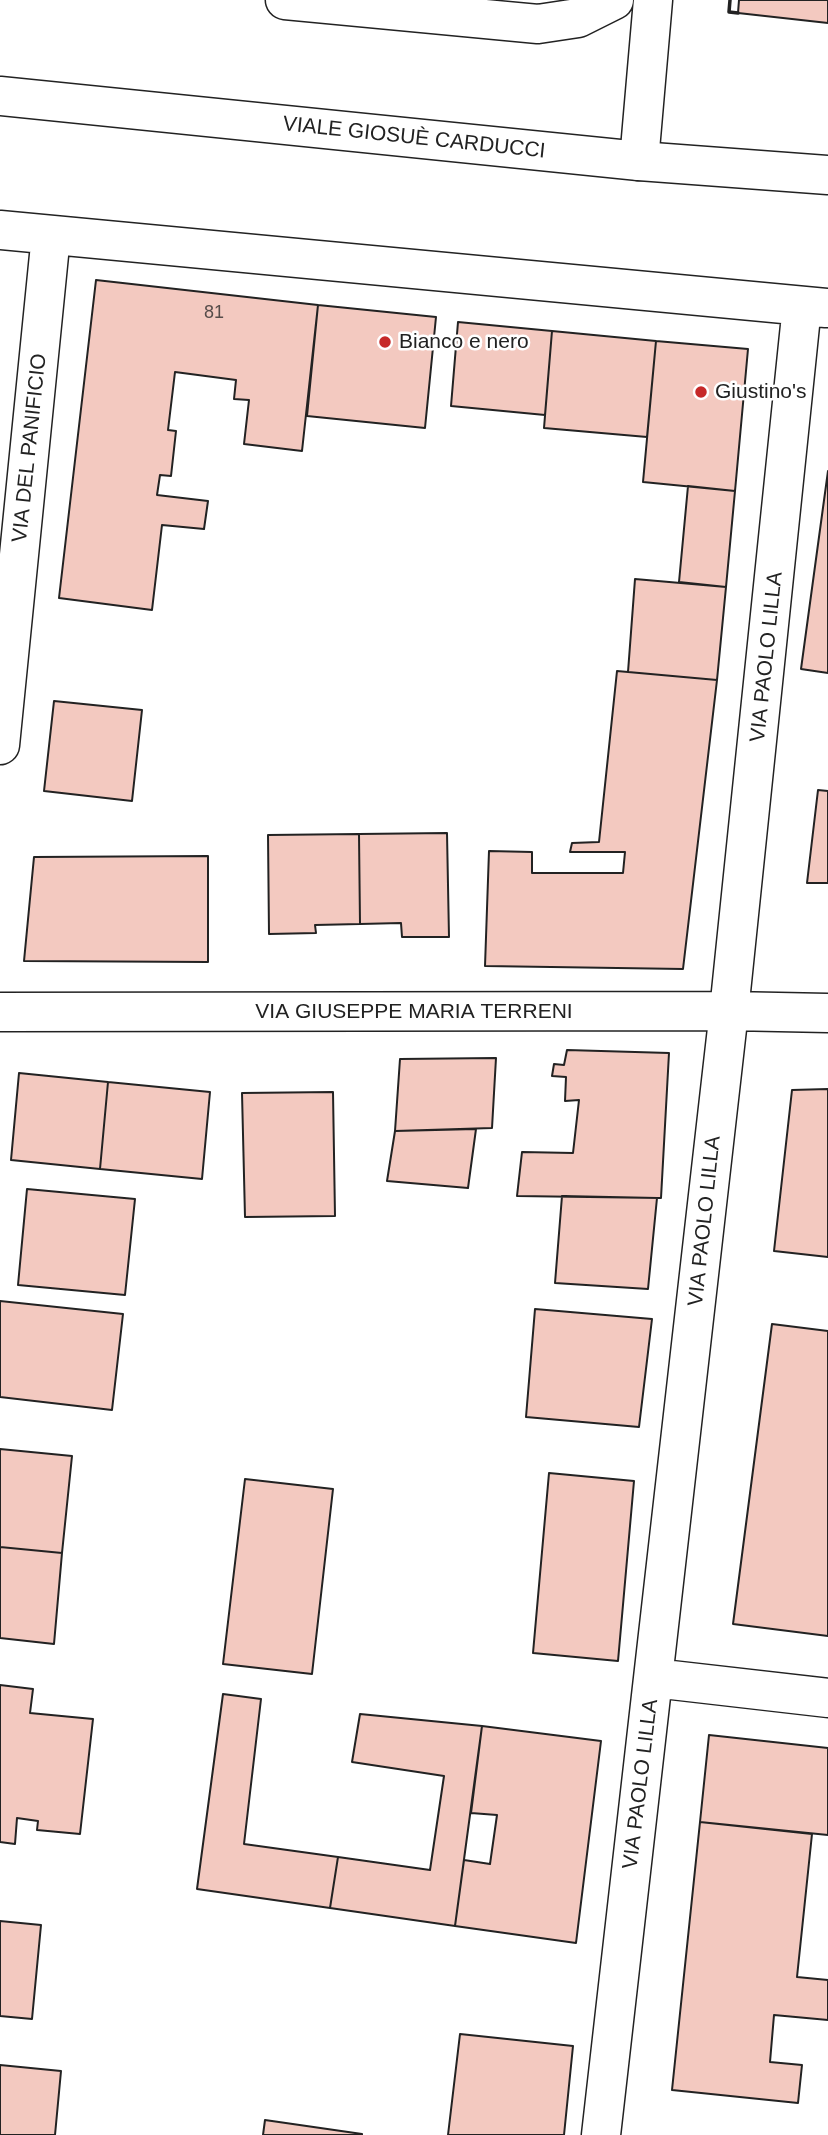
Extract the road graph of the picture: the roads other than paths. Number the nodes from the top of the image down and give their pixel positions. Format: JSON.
{"nodes":[{"id":1,"x":285,"y":0,"type":"edge"},
{"id":2,"x":614,"y":0,"type":"edge"},
{"id":3,"x":643,"y":2,"type":"edge"},
{"id":4,"x":0,"y":96,"type":"edge"},
{"id":5,"x":639,"y":161,"type":"junction"},
{"id":6,"x":828,"y":175,"type":"edge"},
{"id":7,"x":0,"y":230,"type":"edge"},
{"id":8,"x":51,"y":235,"type":"junction"},
{"id":9,"x":815,"y":307,"type":"edge"},
{"id":10,"x":0,"y":745,"type":"edge"},
{"id":11,"x":729,"y":1011,"type":"junction"},
{"id":12,"x":0,"y":1012,"type":"edge"},
{"id":13,"x":828,"y":1013,"type":"edge"},
{"id":14,"x":654,"y":1678,"type":"junction"},
{"id":15,"x":828,"y":1698,"type":"edge"},
{"id":16,"x":601,"y":2135,"type":"edge"}],
"edges":[{"from":1,"to":2,"type":"street"},
{"from":3,"to":5,"type":"street"},
{"from":4,"to":5,"type":"street","name":"VIALE GIOSUÈ CARDUCCI"},
{"from":5,"to":6,"type":"street","name":"VIALE GIOSUÈ CARDUCCI"},
{"from":7,"to":8,"type":"street"},
{"from":8,"to":9,"type":"street"},
{"from":8,"to":10,"type":"street","name":"VIA DEL PANIFICIO"},
{"from":9,"to":11,"type":"street","name":"VIA PAOLO LILLA"},
{"from":11,"to":12,"type":"street","name":"VIA GIUSEPPE MARIA TERRENI"},
{"from":11,"to":13,"type":"street","name":"VIA GIUSEPPE MARIA TERRENI"},
{"from":11,"to":14,"type":"street","name":"VIA PAOLO LILLA"},
{"from":14,"to":15,"type":"street"},
{"from":14,"to":16,"type":"street","name":"VIA PAOLO LILLA"}]}
